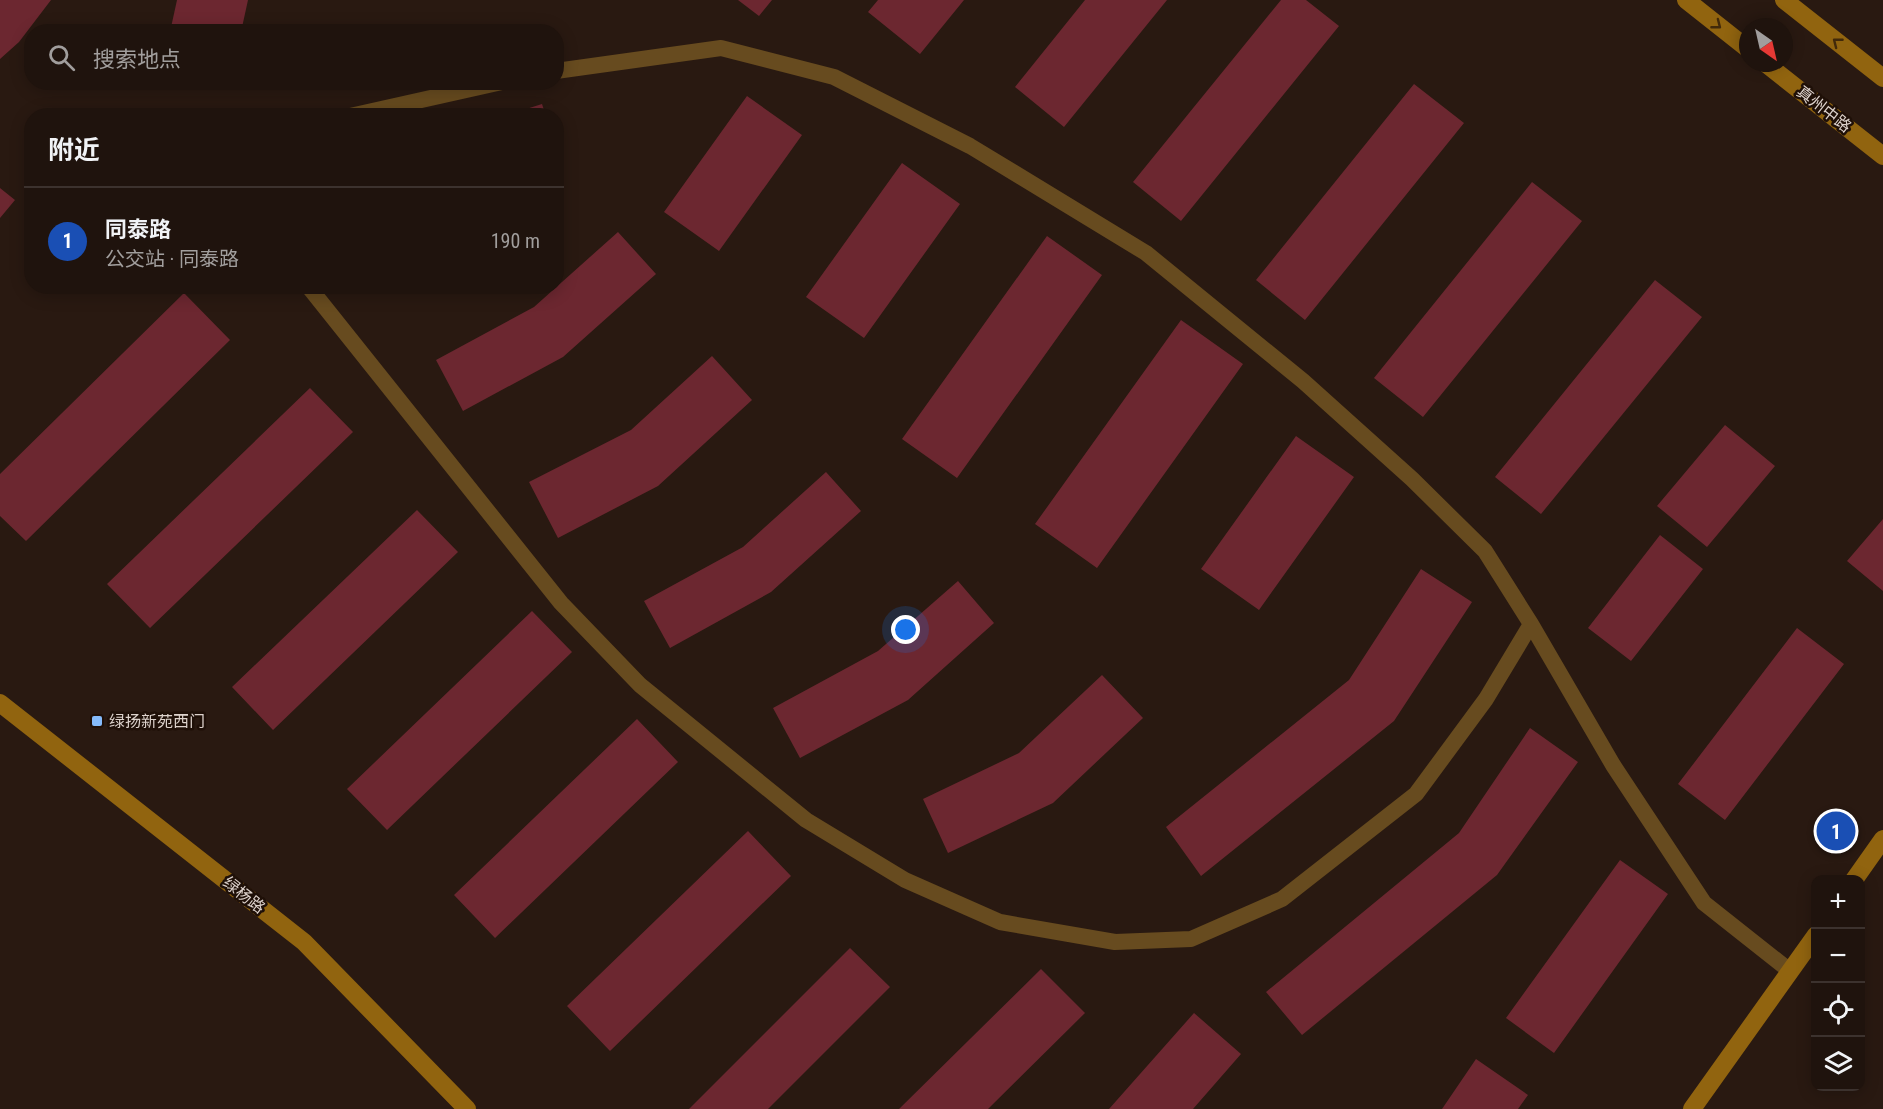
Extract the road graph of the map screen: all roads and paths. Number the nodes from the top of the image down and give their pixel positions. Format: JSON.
{"nodes":[{"id":1,"x":1686,"y":0,"type":"edge"},
{"id":2,"x":1784,"y":0,"type":"edge"},
{"id":3,"x":1739,"y":42,"type":"edge"},
{"id":4,"x":564,"y":70,"type":"edge"},
{"id":5,"x":1776,"y":72,"type":"edge"},
{"id":6,"x":1883,"y":78,"type":"edge"},
{"id":7,"x":466,"y":90,"type":"edge"},
{"id":8,"x":386,"y":108,"type":"edge"},
{"id":9,"x":1883,"y":156,"type":"edge"},
{"id":10,"x":314,"y":294,"type":"edge"},
{"id":11,"x":1531,"y":624,"type":"junction"},
{"id":12,"x":0,"y":703,"type":"edge"},
{"id":13,"x":1883,"y":839,"type":"edge"},
{"id":14,"x":1857,"y":875,"type":"edge"},
{"id":15,"x":1811,"y":940,"type":"edge"},
{"id":16,"x":1790,"y":971,"type":"junction"},
{"id":17,"x":467,"y":1109,"type":"edge"},
{"id":18,"x":1692,"y":1109,"type":"edge"}],
"edges":[{"from":1,"to":3,"type":"street","one_way":true},
{"from":6,"to":2,"type":"street","one_way":true},
{"from":4,"to":11,"type":"lane"},
{"from":5,"to":9,"type":"street","name":"真州中路"},
{"from":7,"to":8,"type":"lane"},
{"from":10,"to":11,"type":"lane"},
{"from":11,"to":16,"type":"lane"},
{"from":12,"to":17,"type":"street","name":"绿杨路"},
{"from":13,"to":14,"type":"street"},
{"from":15,"to":16,"type":"street"},
{"from":16,"to":18,"type":"street"}]}
